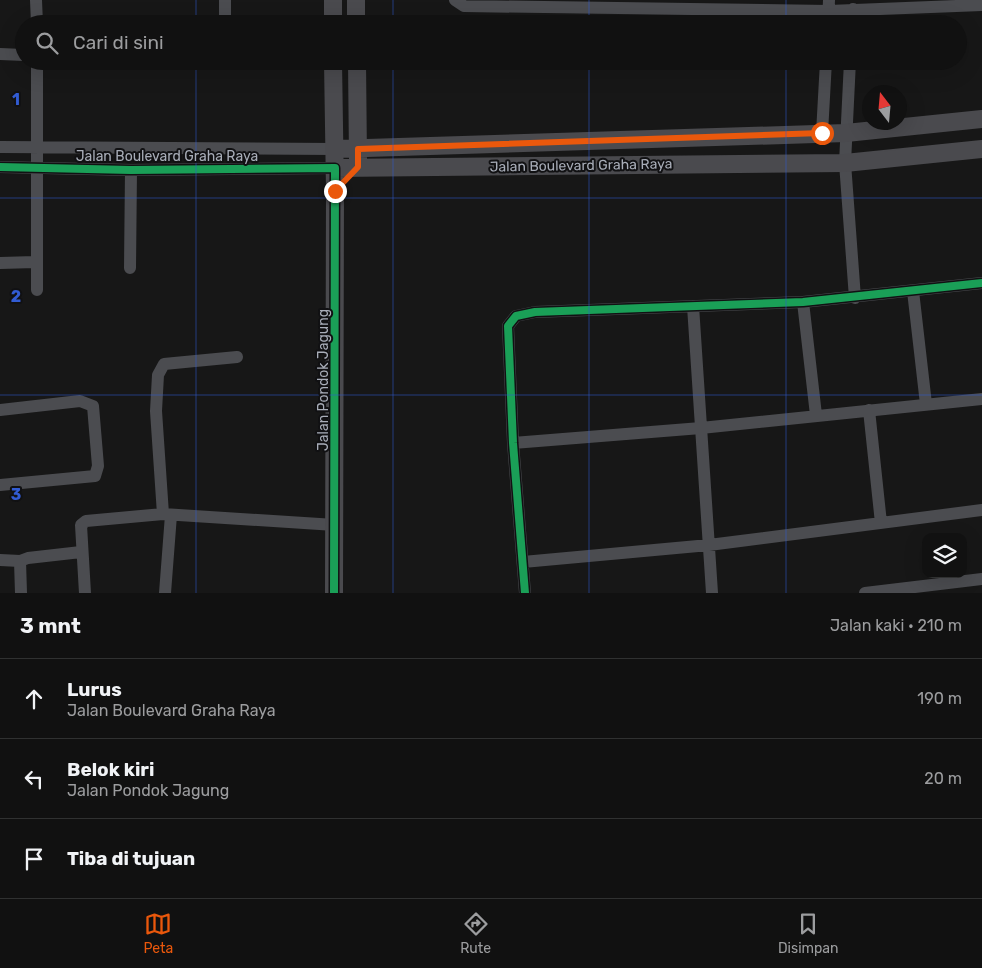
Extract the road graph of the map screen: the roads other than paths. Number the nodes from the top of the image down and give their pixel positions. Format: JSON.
{"nodes":[{"id":1,"x":36,"y":0,"type":"edge"},
{"id":2,"x":225,"y":0,"type":"edge"},
{"id":3,"x":333,"y":0,"type":"edge"},
{"id":4,"x":356,"y":0,"type":"edge"},
{"id":5,"x":455,"y":0,"type":"edge"},
{"id":6,"x":982,"y":4,"type":"edge"},
{"id":7,"x":829,"y":5,"type":"edge"},
{"id":8,"x":853,"y":9,"type":"junction"},
{"id":9,"x":37,"y":15,"type":"edge"},
{"id":10,"x":225,"y":15,"type":"edge"},
{"id":11,"x":333,"y":15,"type":"edge"},
{"id":12,"x":356,"y":15,"type":"edge"},
{"id":13,"x":853,"y":15,"type":"edge"},
{"id":14,"x":0,"y":54,"type":"edge"},
{"id":15,"x":15,"y":54,"type":"edge"},
{"id":16,"x":37,"y":70,"type":"edge"},
{"id":17,"x":333,"y":70,"type":"edge"},
{"id":18,"x":356,"y":70,"type":"edge"},
{"id":19,"x":826,"y":70,"type":"edge"},
{"id":20,"x":850,"y":70,"type":"edge"},
{"id":21,"x":982,"y":119,"type":"edge"},
{"id":22,"x":822,"y":133,"type":"junction"},
{"id":23,"x":846,"y":133,"type":"junction"},
{"id":24,"x":38,"y":146,"type":"junction"},
{"id":25,"x":0,"y":147,"type":"edge"},
{"id":26,"x":334,"y":149,"type":"junction"},
{"id":27,"x":358,"y":149,"type":"junction"},
{"id":28,"x":982,"y":149,"type":"edge"},
{"id":29,"x":845,"y":163,"type":"junction"},
{"id":30,"x":36,"y":167,"type":"junction"},
{"id":31,"x":358,"y":167,"type":"junction"},
{"id":32,"x":0,"y":168,"type":"edge"},
{"id":33,"x":335,"y":168,"type":"junction"},
{"id":34,"x":131,"y":170,"type":"junction"},
{"id":35,"x":335,"y":191,"type":"junction"},
{"id":36,"x":0,"y":262,"type":"edge"},
{"id":37,"x":36,"y":262,"type":"junction"},
{"id":38,"x":130,"y":268,"type":"dead end"},
{"id":39,"x":982,"y":283,"type":"edge"},
{"id":40,"x":37,"y":290,"type":"dead end"},
{"id":41,"x":913,"y":291,"type":"junction"},
{"id":42,"x":856,"y":298,"type":"junction"},
{"id":43,"x":803,"y":302,"type":"junction"},
{"id":44,"x":693,"y":306,"type":"junction"},
{"id":45,"x":238,"y":357,"type":"dead end"},
{"id":46,"x":982,"y":398,"type":"edge"},
{"id":47,"x":926,"y":404,"type":"junction"},
{"id":48,"x":0,"y":410,"type":"edge"},
{"id":49,"x":869,"y":410,"type":"junction"},
{"id":50,"x":816,"y":415,"type":"junction"},
{"id":51,"x":701,"y":428,"type":"junction"},
{"id":52,"x":513,"y":443,"type":"junction"},
{"id":53,"x":0,"y":485,"type":"edge"},
{"id":54,"x":982,"y":510,"type":"edge"},
{"id":55,"x":167,"y":515,"type":"junction"},
{"id":56,"x":881,"y":524,"type":"junction"},
{"id":57,"x":335,"y":525,"type":"junction"},
{"id":58,"x":709,"y":544,"type":"junction"},
{"id":59,"x":81,"y":552,"type":"junction"},
{"id":60,"x":0,"y":560,"type":"edge"},
{"id":61,"x":20,"y":562,"type":"junction"},
{"id":62,"x":523,"y":562,"type":"junction"},
{"id":63,"x":982,"y":579,"type":"edge"},
{"id":64,"x":21,"y":593,"type":"edge"},
{"id":65,"x":85,"y":593,"type":"edge"},
{"id":66,"x":164,"y":593,"type":"edge"},
{"id":67,"x":334,"y":593,"type":"edge"},
{"id":68,"x":525,"y":593,"type":"edge"},
{"id":69,"x":712,"y":593,"type":"edge"},
{"id":70,"x":865,"y":593,"type":"edge"}],
"edges":[{"from":1,"to":9,"type":"street"},
{"from":2,"to":10,"type":"street"},
{"from":3,"to":11,"type":"main road"},
{"from":4,"to":12,"type":"main road"},
{"from":5,"to":7,"type":"street"},
{"from":6,"to":8,"type":"street"},
{"from":7,"to":8,"type":"street"},
{"from":8,"to":13,"type":"street"},
{"from":14,"to":15,"type":"street"},
{"from":16,"to":24,"type":"street"},
{"from":17,"to":26,"type":"main road","name":"Jalan Pondok Jagung"},
{"from":18,"to":27,"type":"main road"},
{"from":19,"to":22,"type":"street"},
{"from":20,"to":23,"type":"street"},
{"from":21,"to":23,"type":"main road","name":"Jalan Boulevard Graha Raya"},
{"from":22,"to":23,"type":"main road","name":"Jalan Boulevard Graha Raya"},
{"from":22,"to":27,"type":"main road","name":"Jalan Boulevard Graha Raya"},
{"from":23,"to":29,"type":"street"},
{"from":24,"to":25,"type":"street","name":"Jalan Boulevard Graha Raya"},
{"from":24,"to":26,"type":"street","name":"Jalan Boulevard Graha Raya"},
{"from":24,"to":30,"type":"street"},
{"from":26,"to":27,"type":"main road","name":"Jalan Boulevard Graha Raya"},
{"from":26,"to":33,"type":"main road","name":"Jalan Pondok Jagung"},
{"from":27,"to":31,"type":"main road"},
{"from":28,"to":29,"type":"main road","name":"Jalan Boulevard Graha Raya"},
{"from":29,"to":31,"type":"main road","name":"Jalan Boulevard Graha Raya"},
{"from":29,"to":42,"type":"street"},
{"from":30,"to":32,"type":"street","name":"Jalan Boulevard Graha Raya"},
{"from":30,"to":34,"type":"street","name":"Jalan Boulevard Graha Raya"},
{"from":30,"to":37,"type":"street"},
{"from":31,"to":33,"type":"main road","name":"Jalan Boulevard Graha Raya"},
{"from":31,"to":35,"type":"main road"},
{"from":33,"to":34,"type":"street","name":"Jalan Boulevard Graha Raya"},
{"from":33,"to":35,"type":"main road","name":"Jalan Pondok Jagung"},
{"from":34,"to":38,"type":"street"},
{"from":35,"to":57,"type":"main road","name":"Jalan Pondok Jagung"},
{"from":36,"to":37,"type":"street"},
{"from":37,"to":40,"type":"street"},
{"from":39,"to":41,"type":"street"},
{"from":41,"to":42,"type":"street"},
{"from":41,"to":47,"type":"street"},
{"from":42,"to":43,"type":"street"},
{"from":43,"to":44,"type":"street"},
{"from":43,"to":50,"type":"street"},
{"from":44,"to":51,"type":"street"},
{"from":44,"to":52,"type":"street"},
{"from":45,"to":55,"type":"street"},
{"from":46,"to":47,"type":"street"},
{"from":47,"to":49,"type":"street"},
{"from":48,"to":53,"type":"street"},
{"from":49,"to":50,"type":"street"},
{"from":49,"to":56,"type":"street"},
{"from":50,"to":51,"type":"street"},
{"from":51,"to":52,"type":"street"},
{"from":51,"to":58,"type":"street"},
{"from":52,"to":62,"type":"street"},
{"from":54,"to":56,"type":"street"},
{"from":55,"to":57,"type":"street"},
{"from":55,"to":59,"type":"street"},
{"from":55,"to":66,"type":"street"},
{"from":56,"to":58,"type":"street"},
{"from":57,"to":67,"type":"main road","name":"Jalan Pondok Jagung"},
{"from":58,"to":62,"type":"street"},
{"from":58,"to":69,"type":"street"},
{"from":59,"to":61,"type":"street"},
{"from":59,"to":65,"type":"street"},
{"from":60,"to":61,"type":"street"},
{"from":61,"to":64,"type":"street"},
{"from":62,"to":68,"type":"street"},
{"from":63,"to":70,"type":"street"}]}
